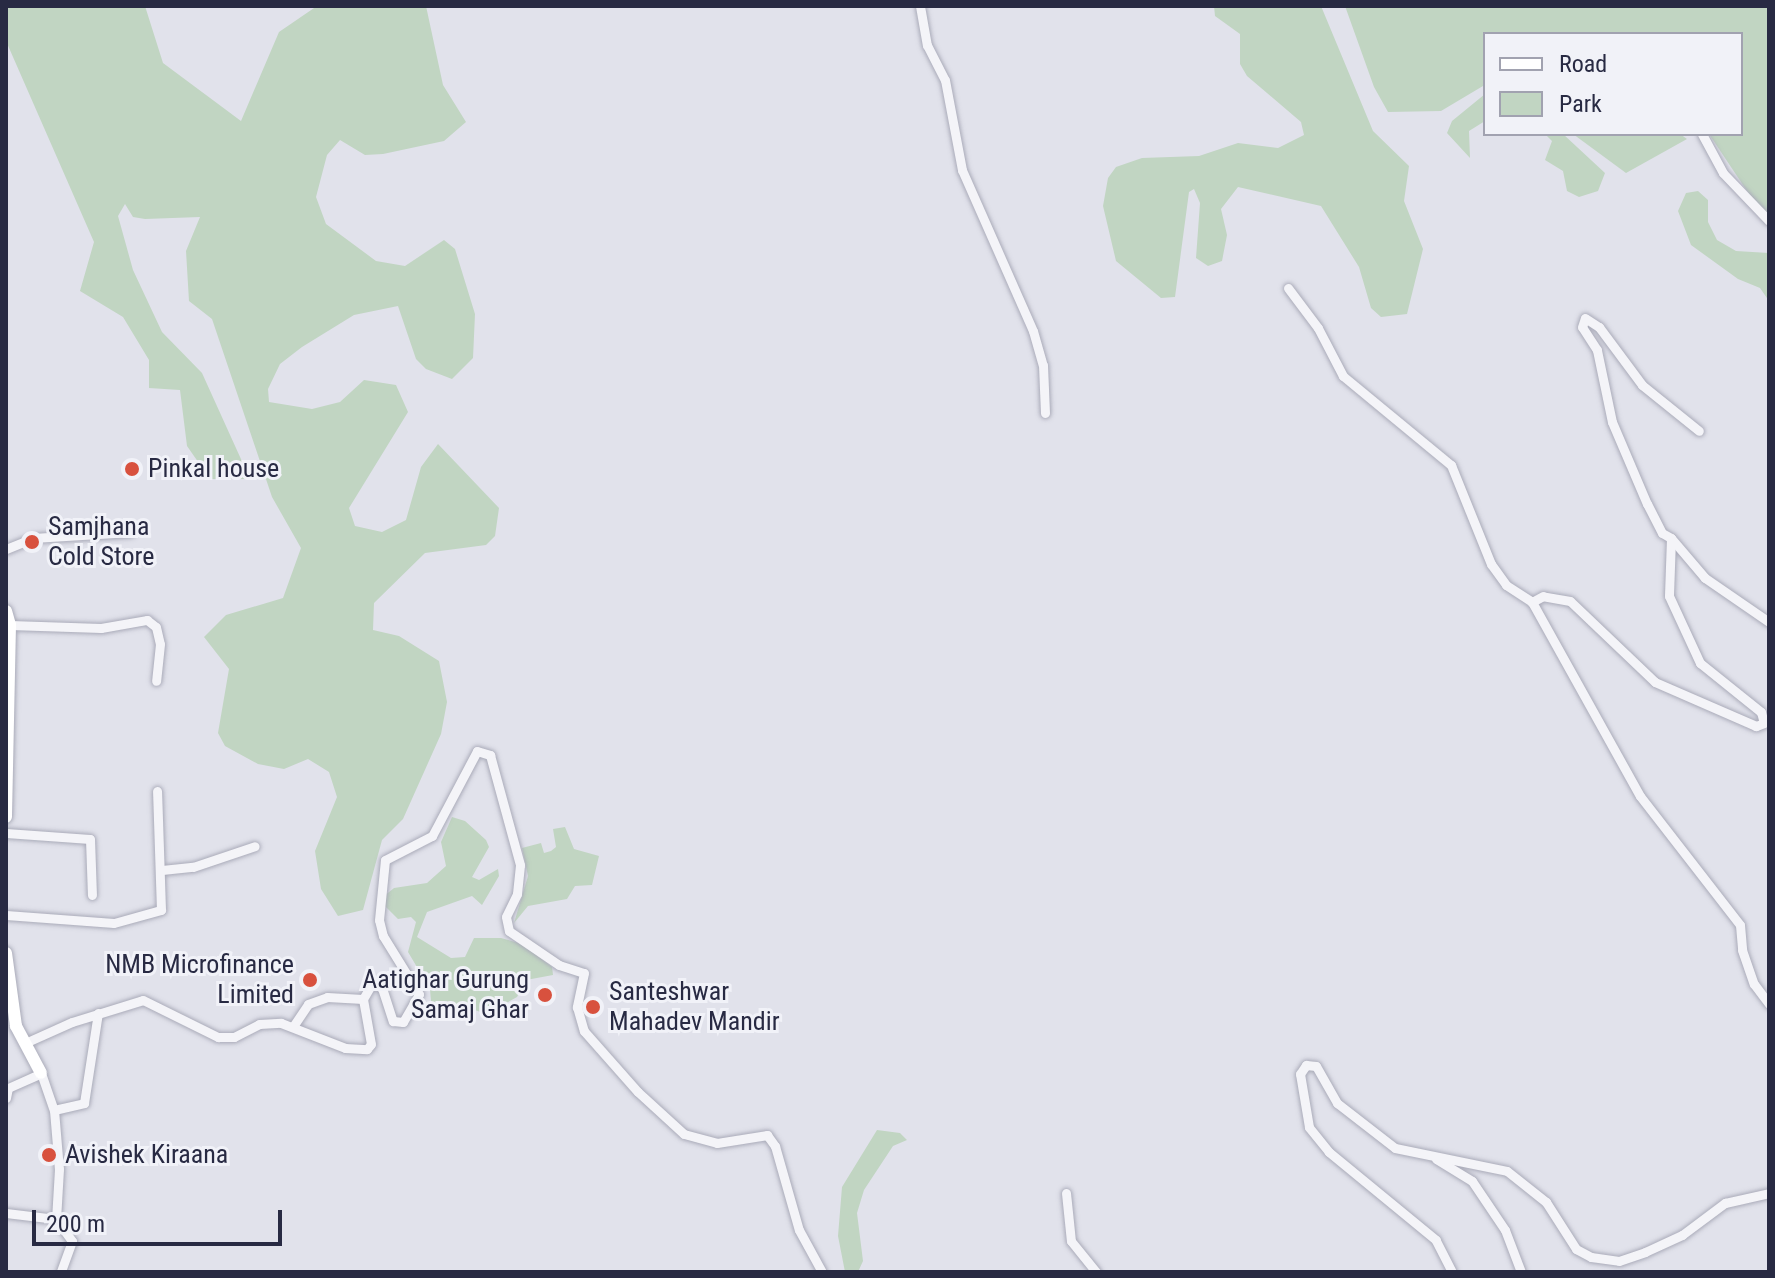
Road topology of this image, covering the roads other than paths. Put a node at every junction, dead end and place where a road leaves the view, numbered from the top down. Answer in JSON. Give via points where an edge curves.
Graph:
{"nodes":[{"id":1,"x":920,"y":6,"type":"edge"},
{"id":2,"x":1703,"y":136,"type":"edge"},
{"id":3,"x":1769,"y":221,"type":"edge"},
{"id":4,"x":1288,"y":288,"type":"dead end"},
{"id":5,"x":1045,"y":413,"type":"dead end"},
{"id":6,"x":1699,"y":431,"type":"dead end"},
{"id":7,"x":131,"y":532,"type":"dead end"},
{"id":8,"x":1671,"y":538,"type":"junction"},
{"id":9,"x":6,"y":549,"type":"edge"},
{"id":10,"x":1532,"y":602,"type":"junction"},
{"id":11,"x":6,"y":611,"type":"edge"},
{"id":12,"x":1769,"y":622,"type":"edge"},
{"id":13,"x":10,"y":625,"type":"junction"},
{"id":14,"x":156,"y":681,"type":"dead end"},
{"id":15,"x":8,"y":714,"type":"edge"},
{"id":16,"x":157,"y":791,"type":"dead end"},
{"id":17,"x":6,"y":817,"type":"edge"},
{"id":18,"x":6,"y":833,"type":"edge"},
{"id":19,"x":255,"y":846,"type":"dead end"},
{"id":20,"x":162,"y":870,"type":"junction"},
{"id":21,"x":92,"y":895,"type":"dead end"},
{"id":22,"x":6,"y":915,"type":"edge"},
{"id":23,"x":6,"y":953,"type":"edge"},
{"id":24,"x":363,"y":999,"type":"junction"},
{"id":25,"x":1769,"y":1004,"type":"edge"},
{"id":26,"x":98,"y":1013,"type":"junction"},
{"id":27,"x":294,"y":1025,"type":"junction"},
{"id":28,"x":25,"y":1043,"type":"junction"},
{"id":29,"x":41,"y":1073,"type":"junction"},
{"id":30,"x":7,"y":1091,"type":"edge"},
{"id":31,"x":54,"y":1110,"type":"junction"},
{"id":32,"x":1433,"y":1157,"type":"junction"},
{"id":33,"x":1066,"y":1193,"type":"dead end"},
{"id":34,"x":1769,"y":1193,"type":"edge"},
{"id":35,"x":6,"y":1213,"type":"edge"},
{"id":36,"x":56,"y":1219,"type":"junction"},
{"id":37,"x":61,"y":1272,"type":"edge"},
{"id":38,"x":822,"y":1272,"type":"edge"},
{"id":39,"x":1096,"y":1272,"type":"edge"},
{"id":40,"x":1452,"y":1272,"type":"edge"},
{"id":41,"x":1521,"y":1272,"type":"edge"}],
"edges":[{"from":1,"to":5,"type":"street","via":[[927,45],[945,80],[962,170],[1033,331],[1043,365]]},
{"from":2,"to":3,"type":"street","via":[[1723,173]]},
{"from":4,"to":10,"type":"street","via":[[1343,376],[1451,465],[1491,564],[1506,585]]},
{"from":6,"to":8,"type":"street","via":[[1642,385],[1599,327],[1585,318],[1582,327],[1597,350],[1609,414],[1662,533]]},
{"from":7,"to":9,"type":"street","via":[[33,538]]},
{"from":8,"to":10,"type":"street","via":[[1669,596],[1700,663],[1761,712],[1764,723],[1756,726],[1655,682],[1570,601],[1543,596]]},
{"from":8,"to":12,"type":"street","via":[[1705,578]]},
{"from":10,"to":25,"type":"street","via":[[1640,796],[1740,925],[1746,961]]},
{"from":11,"to":13,"type":"main road"},
{"from":13,"to":14,"type":"street","via":[[101,628],[147,620],[156,627],[160,644]]},
{"from":13,"to":15,"type":"main road"},
{"from":15,"to":17,"type":"main road"},
{"from":16,"to":20,"type":"street"},
{"from":18,"to":21,"type":"street","via":[[90,839]]},
{"from":19,"to":20,"type":"street","via":[[193,867]]},
{"from":20,"to":22,"type":"street","via":[[161,910],[126,921]]},
{"from":23,"to":28,"type":"main road","via":[[16,1026]]},
{"from":24,"to":27,"type":"street","via":[[327,997],[308,1004]]},
{"from":24,"to":27,"type":"street","via":[[371,1044],[367,1049],[345,1048]]},
{"from":24,"to":38,"type":"street","via":[[373,982],[382,988],[393,1021],[403,1022],[419,994],[383,936],[379,920],[385,860],[399,848],[432,836],[477,751],[490,755],[520,865],[517,894],[506,917],[509,931],[559,965],[584,973],[577,1007],[584,1031],[684,1134],[717,1143],[767,1135],[775,1146],[799,1230]]},
{"from":26,"to":27,"type":"street","via":[[143,1000],[218,1037],[234,1037],[259,1024]]},
{"from":26,"to":28,"type":"street"},
{"from":26,"to":31,"type":"street","via":[[83,1104]]},
{"from":28,"to":29,"type":"main road"},
{"from":29,"to":30,"type":"street"},
{"from":29,"to":31,"type":"street"},
{"from":31,"to":36,"type":"street"},
{"from":32,"to":34,"type":"street","via":[[1507,1171],[1546,1202],[1576,1249],[1619,1261],[1682,1235],[1725,1203]]},
{"from":32,"to":40,"type":"street","via":[[1395,1148],[1368,1129],[1337,1103],[1316,1066],[1306,1065],[1300,1074],[1309,1127],[1329,1152],[1436,1240]]},
{"from":32,"to":41,"type":"street","via":[[1472,1181],[1505,1230]]},
{"from":33,"to":39,"type":"street","via":[[1071,1241]]},
{"from":35,"to":36,"type":"street"},
{"from":36,"to":37,"type":"street","via":[[72,1241]]}]}
